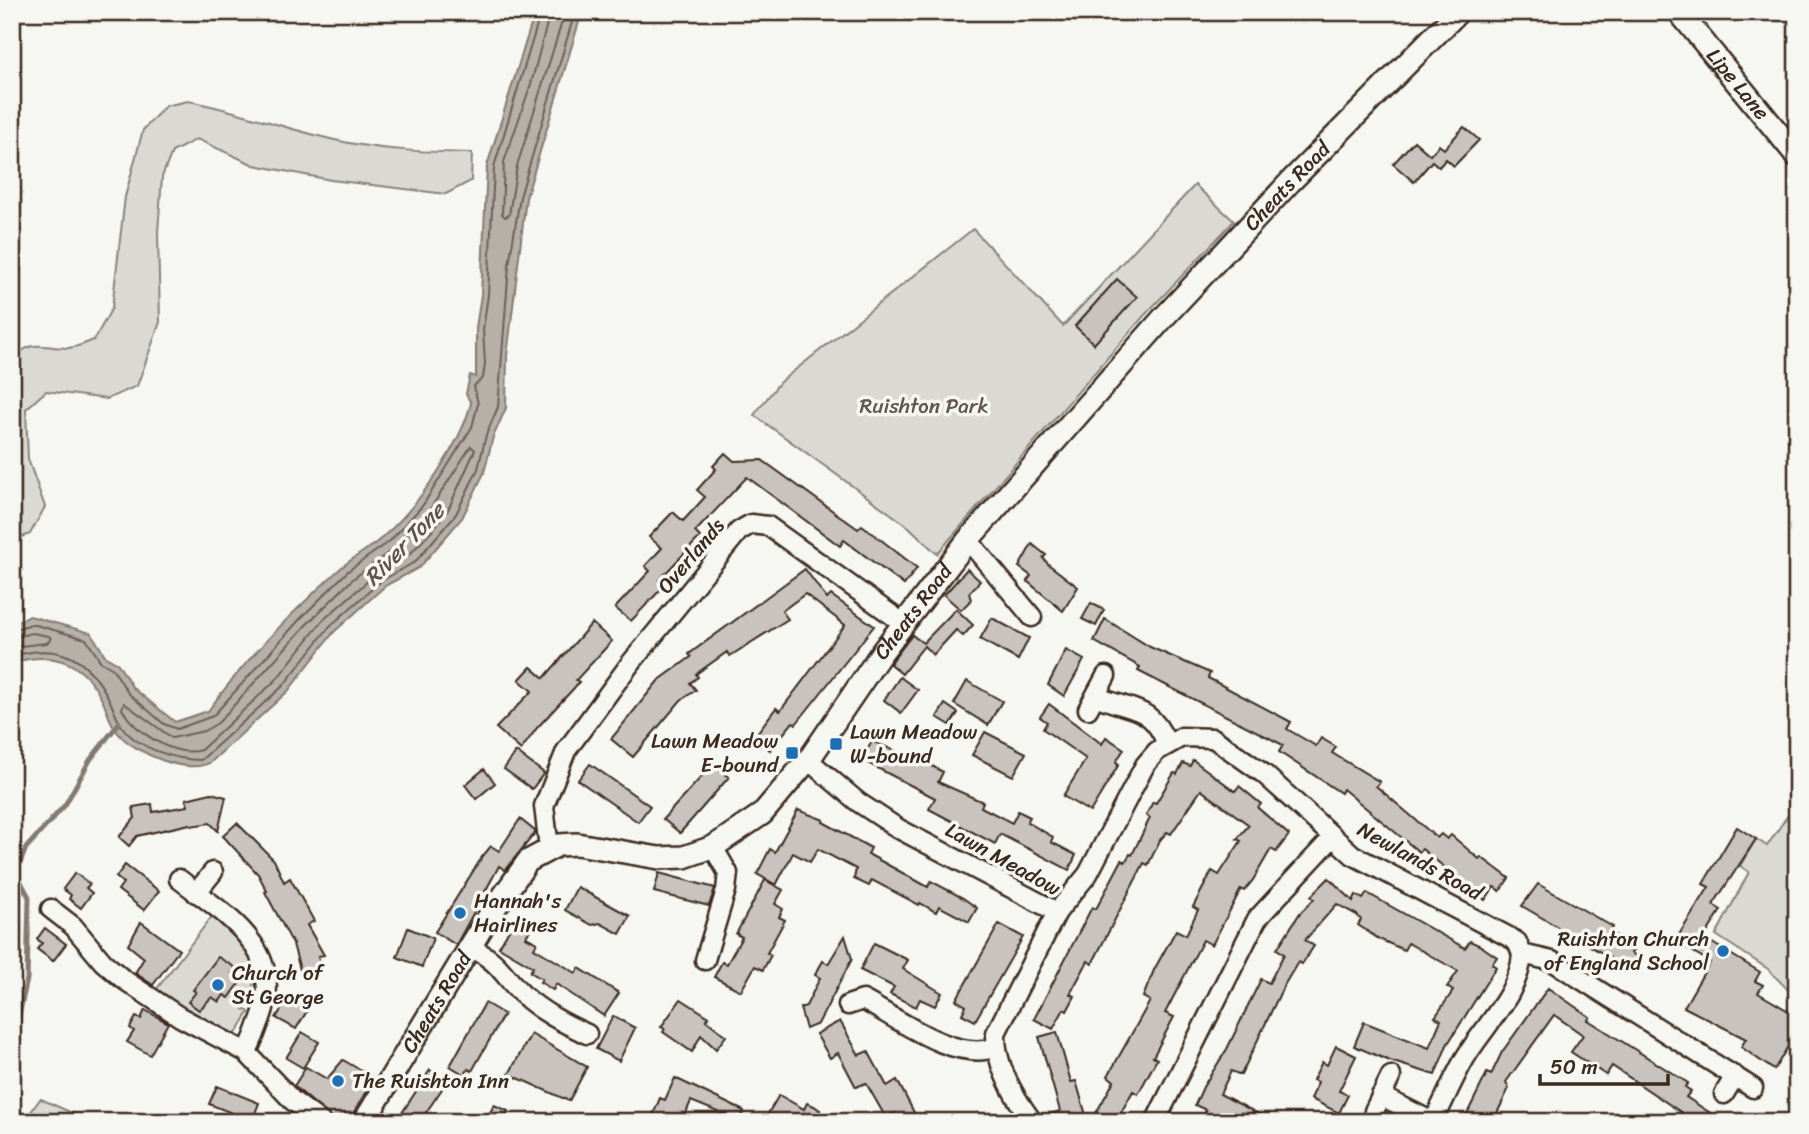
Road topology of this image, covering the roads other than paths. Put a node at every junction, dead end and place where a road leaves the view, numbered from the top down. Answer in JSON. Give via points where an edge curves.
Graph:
{"nodes":[{"id":1,"x":1458,"y":12,"type":"edge"},
{"id":2,"x":1679,"y":12,"type":"edge"},
{"id":3,"x":1797,"y":156,"type":"edge"},
{"id":4,"x":968,"y":540,"type":"junction"},
{"id":5,"x":1032,"y":617,"type":"dead end"},
{"id":6,"x":903,"y":623,"type":"junction"},
{"id":7,"x":1106,"y":676,"type":"dead end"},
{"id":8,"x":1167,"y":744,"type":"junction"},
{"id":9,"x":808,"y":760,"type":"junction"},
{"id":10,"x":1333,"y":837,"type":"junction"},
{"id":11,"x":713,"y":847,"type":"junction"},
{"id":12,"x":549,"y":849,"type":"junction"},
{"id":13,"x":213,"y":872,"type":"dead end"},
{"id":14,"x":179,"y":879,"type":"dead end"},
{"id":15,"x":196,"y":893,"type":"junction"},
{"id":16,"x":51,"y":909,"type":"dead end"},
{"id":17,"x":1057,"y":912,"type":"junction"},
{"id":18,"x":470,"y":947,"type":"junction"},
{"id":19,"x":1522,"y":954,"type":"junction"},
{"id":20,"x":705,"y":960,"type":"dead end"},
{"id":21,"x":857,"y":997,"type":"dead end"},
{"id":22,"x":579,"y":1024,"type":"dead end"},
{"id":23,"x":996,"y":1047,"type":"junction"},
{"id":24,"x":246,"y":1052,"type":"junction"},
{"id":25,"x":1391,"y":1076,"type":"dead end"},
{"id":26,"x":1735,"y":1076,"type":"junction"},
{"id":27,"x":1753,"y":1088,"type":"dead end"},
{"id":28,"x":1724,"y":1094,"type":"dead end"},
{"id":29,"x":321,"y":1122,"type":"edge"},
{"id":30,"x":364,"y":1122,"type":"edge"},
{"id":31,"x":1033,"y":1122,"type":"edge"},
{"id":32,"x":1155,"y":1122,"type":"edge"},
{"id":33,"x":1433,"y":1122,"type":"edge"}],
"edges":[{"from":1,"to":4,"type":"street","name":"Cheats Road","via":[[1164,317]]},
{"from":2,"to":3,"type":"street","name":"Lipe Lane"},
{"from":4,"to":5,"type":"street"},
{"from":4,"to":6,"type":"street","name":"Cheats Road"},
{"from":6,"to":9,"type":"street","name":"Cheats Road"},
{"from":6,"to":12,"type":"street","name":"Overlands","via":[[781,534],[751,524],[724,547],[566,751],[544,806]]},
{"from":7,"to":8,"type":"street","via":[[1092,703],[1140,711],[1155,720]]},
{"from":8,"to":10,"type":"street","via":[[1195,735],[1227,745]]},
{"from":8,"to":17,"type":"street","via":[[1145,765],[1088,874]]},
{"from":9,"to":11,"type":"street","name":"Cheats Road","via":[[762,814]]},
{"from":9,"to":17,"type":"street","name":"Lawn Meadow","via":[[858,802],[899,828]]},
{"from":10,"to":19,"type":"street","name":"Newlands Road","via":[[1353,855],[1509,937]]},
{"from":10,"to":32,"type":"street","name":"Newlands Road","via":[[1258,919]]},
{"from":11,"to":12,"type":"street","name":"Cheats Road","via":[[684,857],[659,858],[577,844]]},
{"from":11,"to":20,"type":"street","via":[[728,873]]},
{"from":12,"to":18,"type":"street","name":"Cheats Road","via":[[528,861],[513,878]]},
{"from":13,"to":15,"type":"street"},
{"from":14,"to":15,"type":"street"},
{"from":15,"to":24,"type":"street","via":[[240,928],[263,958],[269,979],[265,1007]]},
{"from":16,"to":24,"type":"street","via":[[78,920],[103,962],[145,995]]},
{"from":17,"to":23,"type":"street","name":"Lawn Meadow","via":[[1003,1016]]},
{"from":18,"to":22,"type":"street","via":[[503,969],[533,1003]]},
{"from":18,"to":30,"type":"street","name":"Cheats Road"},
{"from":19,"to":26,"type":"street","name":"Newlands Road","via":[[1552,961]]},
{"from":19,"to":33,"type":"street","via":[[1511,989],[1465,1059]]},
{"from":21,"to":23,"type":"street","via":[[956,1049]]},
{"from":23,"to":31,"type":"street","via":[[1005,1074]]},
{"from":24,"to":29,"type":"street","via":[[293,1101]]},
{"from":25,"to":33,"type":"street","via":[[1378,1104]]},
{"from":26,"to":27,"type":"street","name":"Newlands Road"},
{"from":26,"to":28,"type":"street"}]}
